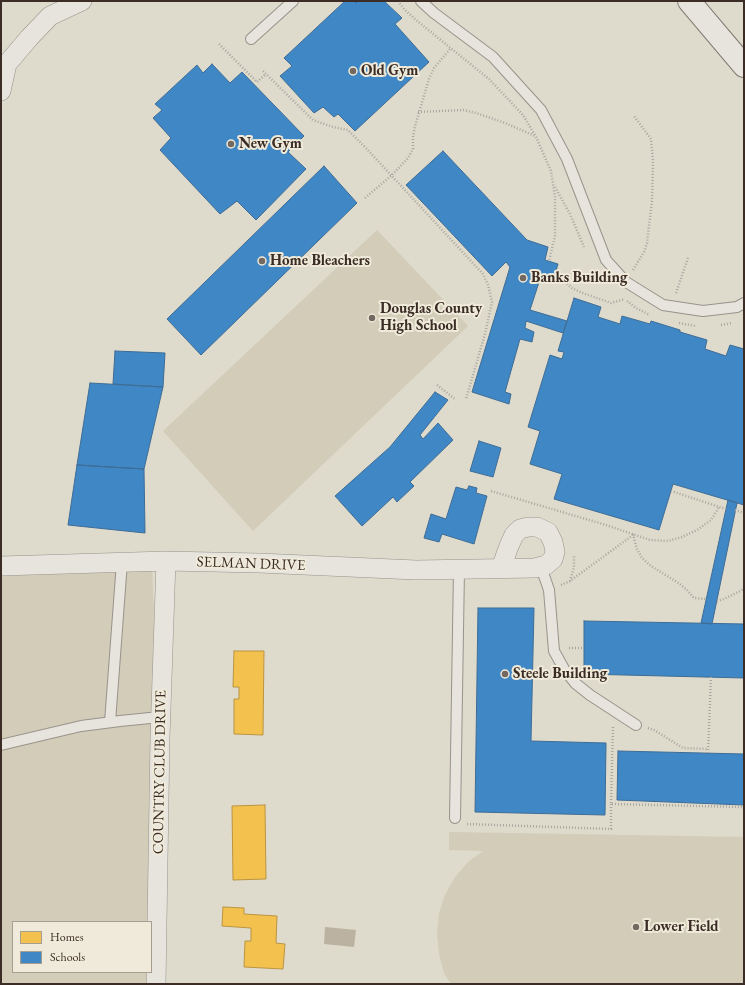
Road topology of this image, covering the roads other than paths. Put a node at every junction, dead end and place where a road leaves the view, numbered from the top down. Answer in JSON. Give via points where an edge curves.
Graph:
{"nodes":[{"id":1,"x":82,"y":1,"type":"edge"},
{"id":2,"x":293,"y":1,"type":"edge"},
{"id":3,"x":421,"y":1,"type":"edge"},
{"id":4,"x":689,"y":1,"type":"edge"},
{"id":5,"x":48,"y":8,"type":"edge"},
{"id":6,"x":251,"y":39,"type":"dead end"},
{"id":7,"x":744,"y":66,"type":"edge"},
{"id":8,"x":1,"y":90,"type":"edge"},
{"id":9,"x":744,"y":303,"type":"edge"},
{"id":10,"x":166,"y":561,"type":"junction"},
{"id":11,"x":122,"y":562,"type":"junction"},
{"id":12,"x":1,"y":566,"type":"edge"},
{"id":13,"x":540,"y":567,"type":"junction"},
{"id":14,"x":501,"y":568,"type":"junction"},
{"id":15,"x":459,"y":569,"type":"junction"},
{"id":16,"x":160,"y":717,"type":"junction"},
{"id":17,"x":110,"y":722,"type":"junction"},
{"id":18,"x":636,"y":725,"type":"road end"},
{"id":19,"x":1,"y":745,"type":"edge"},
{"id":20,"x":455,"y":818,"type":"road end"},
{"id":21,"x":156,"y":984,"type":"edge"}],
"edges":[{"from":1,"to":5,"type":"street"},
{"from":2,"to":6,"type":"lane"},
{"from":3,"to":9,"type":"lane","via":[[494,57],[540,110],[567,159],[606,260],[626,282],[663,305],[703,310],[736,307]]},
{"from":4,"to":7,"type":"main road"},
{"from":5,"to":8,"type":"street","via":[[29,38],[7,64]]},
{"from":10,"to":11,"type":"street","name":"SELMAN DRIVE"},
{"from":10,"to":15,"type":"street","name":"SELMAN DRIVE","via":[[259,562],[405,570]]},
{"from":10,"to":16,"type":"street","name":"COUNTRY CLUB DRIVE"},
{"from":11,"to":12,"type":"street","name":"SELMAN DRIVE"},
{"from":11,"to":17,"type":"lane"},
{"from":13,"to":14,"type":"street","name":"SELMAN DRIVE"},
{"from":13,"to":14,"type":"street","via":[[546,566],[553,559],[553,542],[548,532],[537,527],[528,527],[520,529],[514,535]]},
{"from":13,"to":18,"type":"lane","via":[[549,590],[554,651],[564,669],[590,695]]},
{"from":14,"to":15,"type":"street","name":"SELMAN DRIVE"},
{"from":15,"to":20,"type":"lane"},
{"from":16,"to":17,"type":"lane"},
{"from":16,"to":21,"type":"street","name":"COUNTRY CLUB DRIVE"},
{"from":17,"to":19,"type":"lane","via":[[81,726]]}]}
